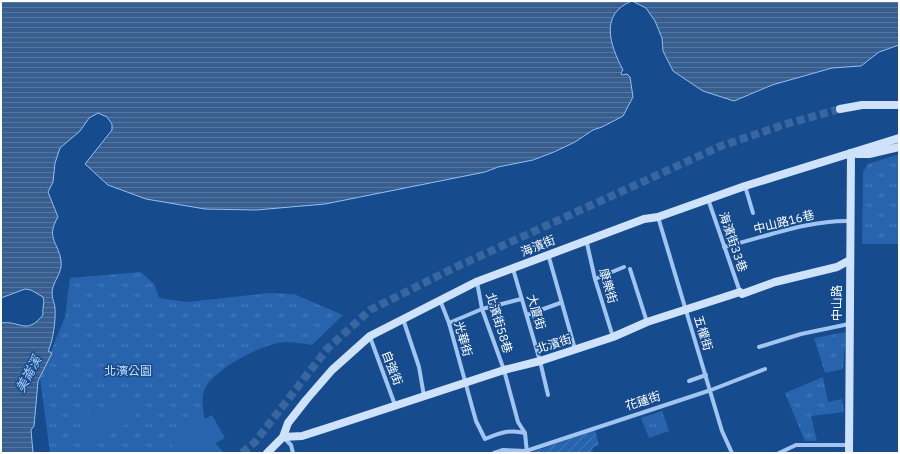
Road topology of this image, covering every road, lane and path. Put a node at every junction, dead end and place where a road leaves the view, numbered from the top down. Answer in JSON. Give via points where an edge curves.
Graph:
{"nodes":[{"id":1,"x":897,"y":105,"type":"edge"},
{"id":2,"x":840,"y":109,"type":"tunnel mouth"},
{"id":3,"x":899,"y":138,"type":"edge"},
{"id":4,"x":899,"y":148,"type":"edge"},
{"id":5,"x":851,"y":153,"type":"junction"},
{"id":6,"x":745,"y":186,"type":"junction"},
{"id":7,"x":708,"y":198,"type":"junction"},
{"id":8,"x":753,"y":214,"type":"dead end"},
{"id":9,"x":658,"y":217,"type":"junction"},
{"id":10,"x":851,"y":221,"type":"junction"},
{"id":11,"x":586,"y":240,"type":"junction"},
{"id":12,"x":724,"y":248,"type":"junction"},
{"id":13,"x":548,"y":254,"type":"junction"},
{"id":14,"x":850,"y":260,"type":"junction"},
{"id":15,"x":624,"y":267,"type":"dead end"},
{"id":16,"x":513,"y":269,"type":"junction"},
{"id":17,"x":630,"y":269,"type":"dead end"},
{"id":18,"x":595,"y":279,"type":"junction"},
{"id":19,"x":476,"y":282,"type":"junction"},
{"id":20,"x":740,"y":292,"type":"junction"},
{"id":21,"x":521,"y":299,"type":"junction"},
{"id":22,"x":440,"y":300,"type":"junction"},
{"id":23,"x":560,"y":303,"type":"junction"},
{"id":24,"x":482,"y":309,"type":"junction"},
{"id":25,"x":685,"y":309,"type":"junction"},
{"id":26,"x":527,"y":315,"type":"junction"},
{"id":27,"x":403,"y":319,"type":"junction"},
{"id":28,"x":647,"y":322,"type":"junction"},
{"id":29,"x":449,"y":323,"type":"junction"},
{"id":30,"x":849,"y":324,"type":"junction"},
{"id":31,"x":370,"y":336,"type":"junction"},
{"id":32,"x":613,"y":337,"type":"junction"},
{"id":33,"x":759,"y":347,"type":"dead end"},
{"id":34,"x":575,"y":349,"type":"junction"},
{"id":35,"x":540,"y":361,"type":"junction"},
{"id":36,"x":765,"y":369,"type":"dead end"},
{"id":37,"x":504,"y":370,"type":"junction"},
{"id":38,"x":706,"y":375,"type":"junction"},
{"id":39,"x":688,"y":381,"type":"dead end"},
{"id":40,"x":466,"y":383,"type":"junction"},
{"id":41,"x":711,"y":390,"type":"junction"},
{"id":42,"x":548,"y":395,"type":"dead end"},
{"id":43,"x":424,"y":397,"type":"junction"},
{"id":44,"x":396,"y":406,"type":"junction"},
{"id":45,"x":525,"y":433,"type":"junction"},
{"id":46,"x":283,"y":437,"type":"junction"},
{"id":47,"x":849,"y":449,"type":"edge"},
{"id":48,"x":527,"y":452,"type":"edge"},
{"id":49,"x":267,"y":453,"type":"edge"},
{"id":50,"x":293,"y":453,"type":"edge"},
{"id":51,"x":494,"y":453,"type":"edge"},
{"id":52,"x":732,"y":453,"type":"edge"},
{"id":53,"x":779,"y":453,"type":"edge"}],
"edges":[{"from":1,"to":2,"type":"main road","via":[[862,105]]},
{"from":3,"to":5,"type":"main road","name":"海濱街"},
{"from":4,"to":5,"type":"main road","name":"海濱街","via":[[869,154]]},
{"from":5,"to":6,"type":"main road","name":"海濱街"},
{"from":5,"to":10,"type":"main road","name":"中山路"},
{"from":6,"to":7,"type":"main road","name":"海濱街"},
{"from":6,"to":8,"type":"street"},
{"from":7,"to":9,"type":"main road","name":"海濱街"},
{"from":7,"to":12,"type":"street","name":"海濱街33巷"},
{"from":9,"to":11,"type":"main road","name":"海濱街","via":[[644,219]]},
{"from":9,"to":25,"type":"street","name":"五權街"},
{"from":10,"to":12,"type":"street","name":"中山路16巷","via":[[833,221],[790,228]]},
{"from":10,"to":14,"type":"main road","name":"中山路"},
{"from":11,"to":13,"type":"main road","name":"海濱街"},
{"from":11,"to":18,"type":"street","name":"康樂街"},
{"from":12,"to":20,"type":"street","name":"海濱街33巷"},
{"from":13,"to":16,"type":"main road","name":"海濱街"},
{"from":13,"to":23,"type":"street"},
{"from":14,"to":20,"type":"main road","name":"北濱街","via":[[837,267],[775,282],[742,294]]},
{"from":14,"to":30,"type":"main road","name":"中山路"},
{"from":15,"to":18,"type":"street"},
{"from":16,"to":19,"type":"main road","name":"海濱街"},
{"from":16,"to":21,"type":"street","name":"大廈街"},
{"from":17,"to":28,"type":"street"},
{"from":18,"to":32,"type":"street","name":"康樂街"},
{"from":19,"to":22,"type":"main road","name":"海濱街"},
{"from":19,"to":24,"type":"street","name":"北濱街58巷"},
{"from":20,"to":25,"type":"main road","name":"北濱街"},
{"from":21,"to":24,"type":"street"},
{"from":21,"to":26,"type":"street","name":"大廈街"},
{"from":22,"to":27,"type":"main road","name":"海濱街"},
{"from":22,"to":29,"type":"street","name":"光華街"},
{"from":23,"to":26,"type":"street"},
{"from":23,"to":34,"type":"street"},
{"from":24,"to":29,"type":"street"},
{"from":24,"to":37,"type":"street","name":"北濱街58巷"},
{"from":25,"to":28,"type":"main road","name":"北濱街"},
{"from":25,"to":38,"type":"street","name":"五權街"},
{"from":26,"to":35,"type":"street","name":"大廈街"},
{"from":27,"to":31,"type":"main road","name":"海濱街"},
{"from":27,"to":43,"type":"street","via":[[419,367]]},
{"from":28,"to":32,"type":"main road","name":"北濱街"},
{"from":29,"to":40,"type":"street","name":"光華街"},
{"from":30,"to":33,"type":"street"},
{"from":30,"to":47,"type":"main road","name":"中山路"},
{"from":31,"to":44,"type":"street","name":"自強街"},
{"from":31,"to":46,"type":"main road","name":"海濱街","via":[[332,370],[306,400],[288,423]]},
{"from":32,"to":34,"type":"main road","name":"北濱街"},
{"from":34,"to":35,"type":"main road","name":"北濱街"},
{"from":35,"to":37,"type":"main road","name":"北濱街"},
{"from":35,"to":42,"type":"street","name":"大廈街"},
{"from":36,"to":41,"type":"street","name":"花蓮街"},
{"from":37,"to":40,"type":"main road","name":"北濱街"},
{"from":37,"to":45,"type":"street","name":"北濱街58巷","via":[[518,422]]},
{"from":38,"to":39,"type":"street"},
{"from":38,"to":41,"type":"street","name":"五權街"},
{"from":40,"to":43,"type":"main road","name":"北濱街"},
{"from":40,"to":45,"type":"street","name":"光華街","via":[[478,427],[485,440],[514,430]]},
{"from":41,"to":48,"type":"street","name":"花蓮街"},
{"from":41,"to":52,"type":"street","name":"五權街","via":[[722,431]]},
{"from":43,"to":44,"type":"main road","name":"北濱街"},
{"from":44,"to":46,"type":"main road","name":"北濱街","via":[[302,436]]},
{"from":45,"to":48,"type":"street"},
{"from":46,"to":49,"type":"main road"},
{"from":46,"to":50,"type":"street","via":[[291,445]]},
{"from":47,"to":53,"type":"street","via":[[796,445]]},
{"from":48,"to":51,"type":"street","via":[[503,450]]}]}
